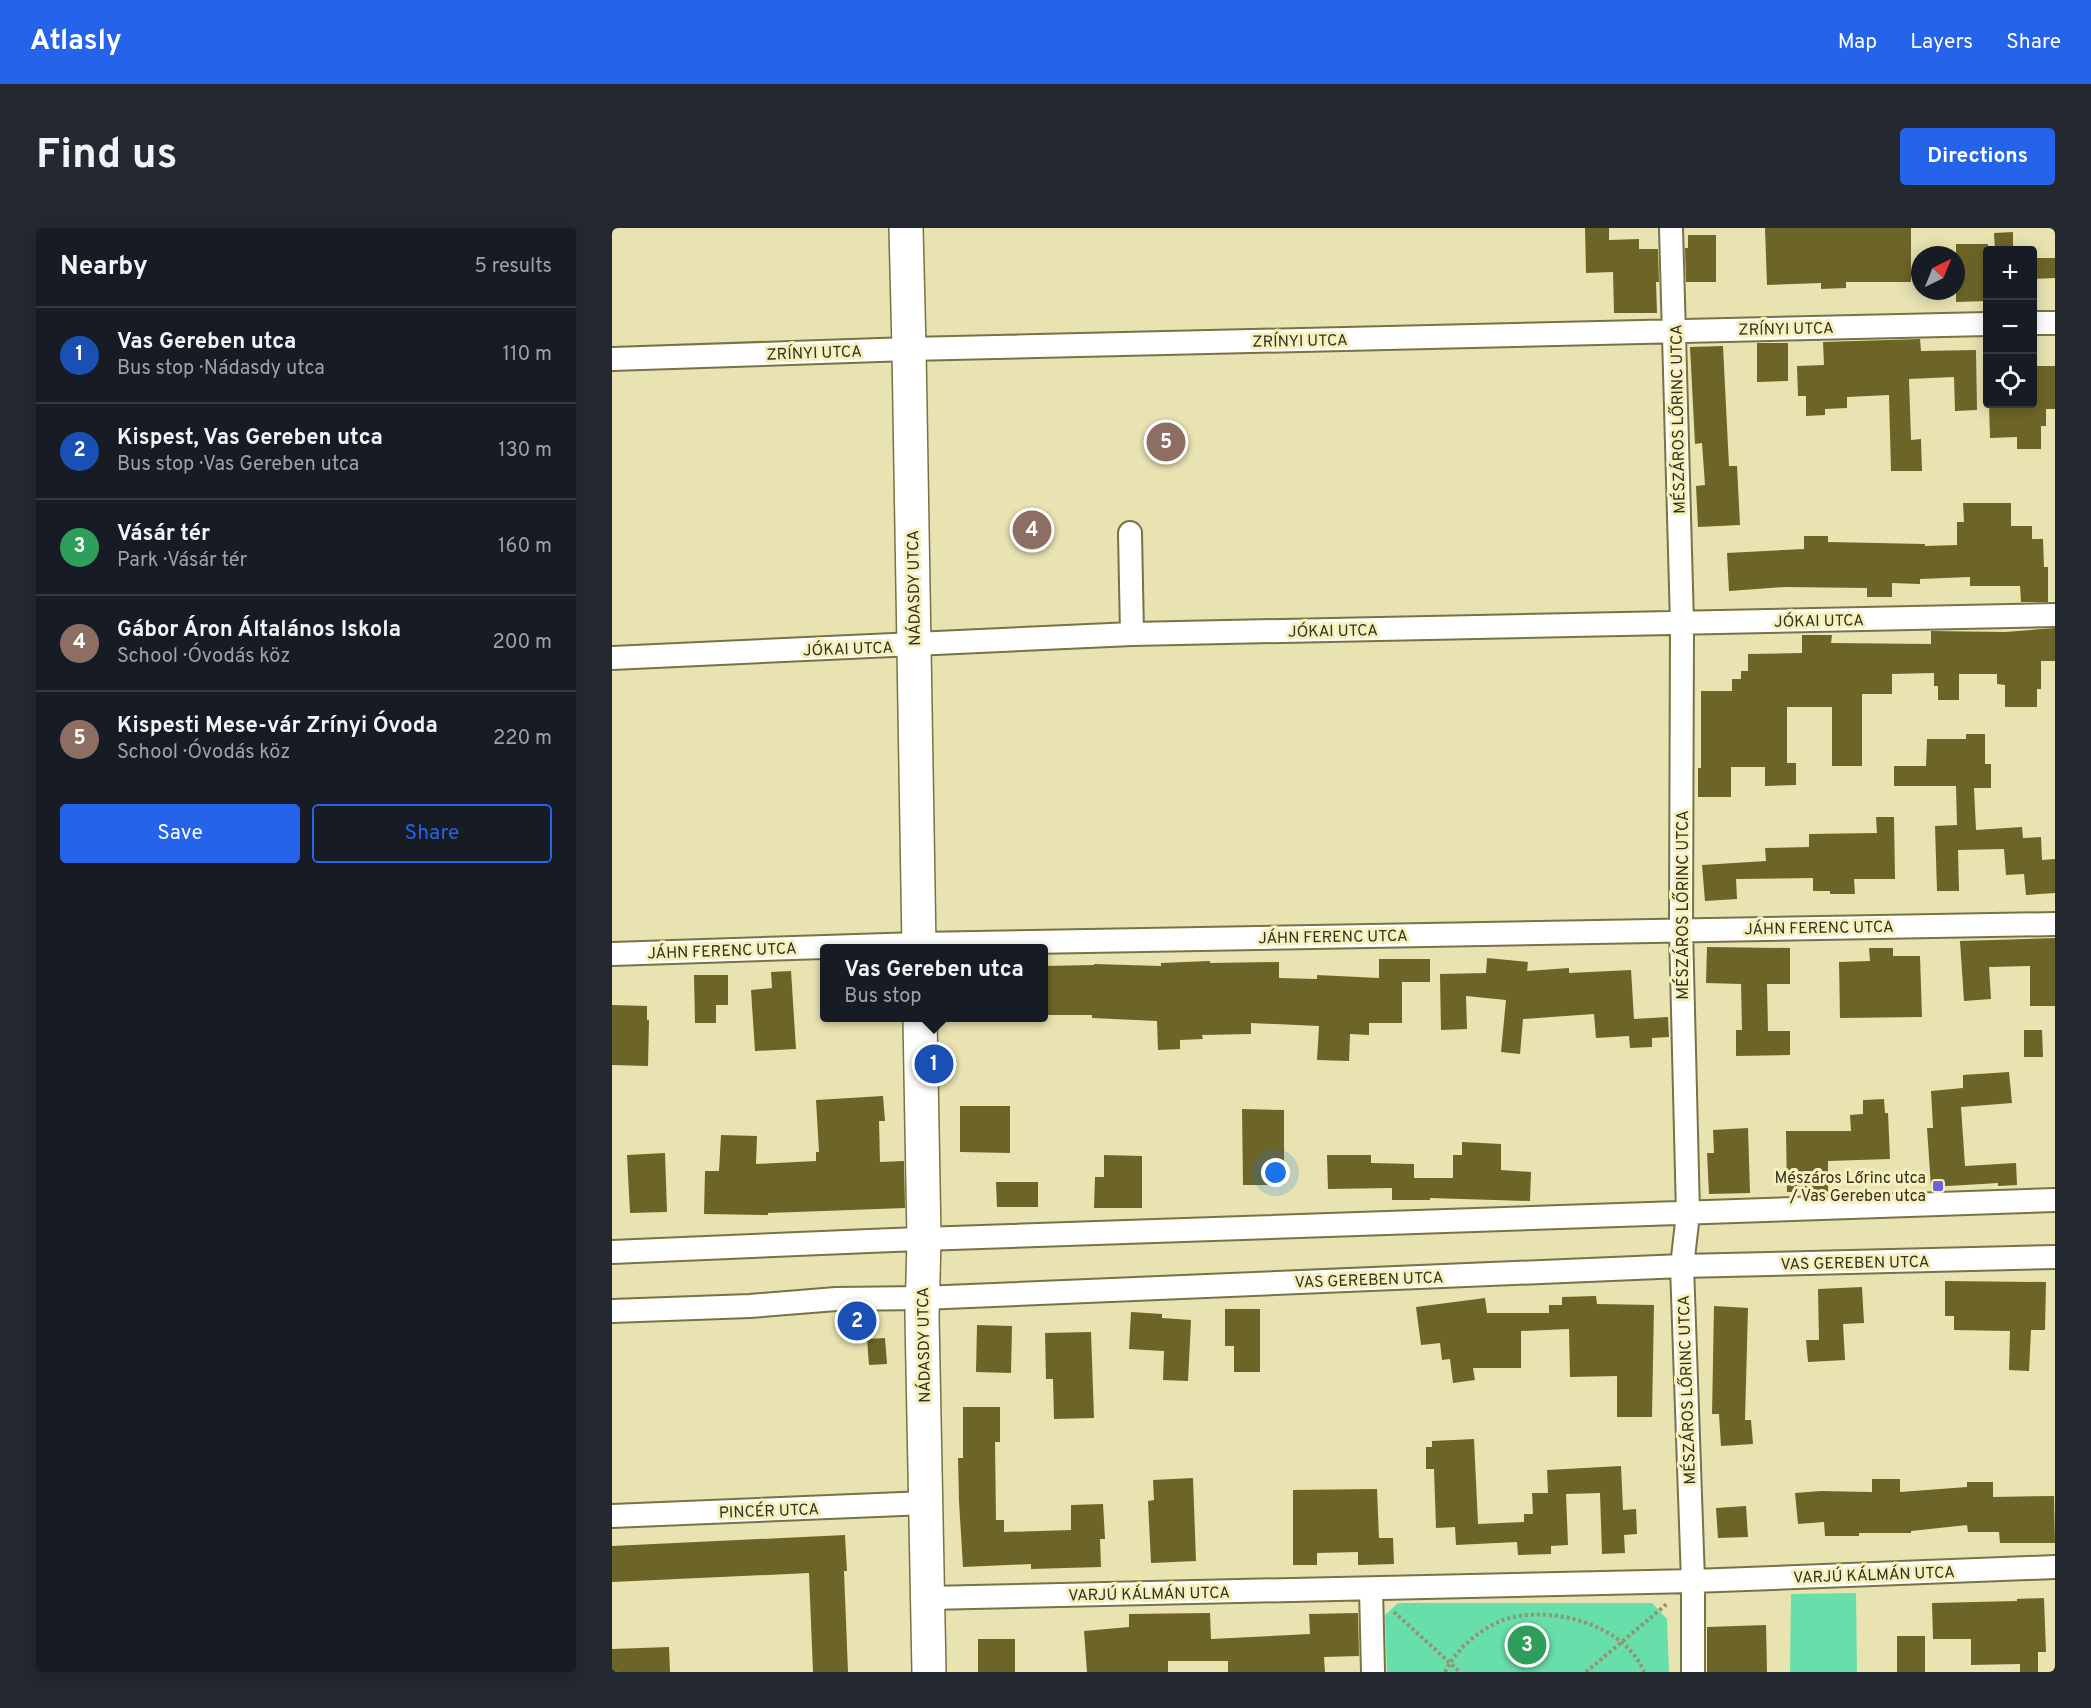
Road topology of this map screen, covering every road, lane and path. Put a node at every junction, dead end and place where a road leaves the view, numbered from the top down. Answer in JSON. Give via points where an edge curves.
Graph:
{"nodes":[{"id":1,"x":906,"y":228,"type":"edge"},
{"id":2,"x":1671,"y":228,"type":"edge"},
{"id":3,"x":2037,"y":323,"type":"edge"},
{"id":4,"x":2055,"y":323,"type":"edge"},
{"id":5,"x":1983,"y":324,"type":"edge"},
{"id":6,"x":1674,"y":331,"type":"junction"},
{"id":7,"x":909,"y":349,"type":"junction"},
{"id":8,"x":612,"y":359,"type":"edge"},
{"id":9,"x":1130,"y":533,"type":"dead end"},
{"id":10,"x":2055,"y":615,"type":"edge"},
{"id":11,"x":1682,"y":622,"type":"junction"},
{"id":12,"x":1132,"y":634,"type":"junction"},
{"id":13,"x":913,"y":646,"type":"junction"},
{"id":14,"x":612,"y":658,"type":"edge"},
{"id":15,"x":2055,"y":924,"type":"edge"},
{"id":16,"x":1681,"y":929,"type":"junction"},
{"id":17,"x":919,"y":944,"type":"edge"},
{"id":18,"x":1009,"y":944,"type":"edge"},
{"id":19,"x":820,"y":949,"type":"edge"},
{"id":20,"x":612,"y":954,"type":"edge"},
{"id":21,"x":920,"y":1022,"type":"edge"},
{"id":22,"x":2055,"y":1200,"type":"edge"},
{"id":23,"x":1688,"y":1214,"type":"junction"},
{"id":24,"x":924,"y":1239,"type":"junction"},
{"id":25,"x":612,"y":1252,"type":"edge"},
{"id":26,"x":2055,"y":1257,"type":"edge"},
{"id":27,"x":1682,"y":1266,"type":"junction"},
{"id":28,"x":922,"y":1298,"type":"junction"},
{"id":29,"x":612,"y":1311,"type":"edge"},
{"id":30,"x":926,"y":1503,"type":"junction"},
{"id":31,"x":612,"y":1516,"type":"edge"},
{"id":32,"x":2055,"y":1567,"type":"edge"},
{"id":33,"x":1693,"y":1581,"type":"junction"},
{"id":34,"x":1371,"y":1589,"type":"junction"},
{"id":35,"x":928,"y":1598,"type":"junction"},
{"id":36,"x":1621,"y":1642,"type":"junction"},
{"id":37,"x":1449,"y":1662,"type":"junction"},
{"id":38,"x":929,"y":1672,"type":"edge"},
{"id":39,"x":1373,"y":1672,"type":"edge"},
{"id":40,"x":1445,"y":1672,"type":"edge"},
{"id":41,"x":1460,"y":1672,"type":"edge"},
{"id":42,"x":1586,"y":1672,"type":"edge"},
{"id":43,"x":1644,"y":1672,"type":"edge"},
{"id":44,"x":1694,"y":1672,"type":"edge"}],
"edges":[{"from":1,"to":7,"type":"street","name":"NÁDASDY UTCA"},
{"from":2,"to":6,"type":"street","name":"MÉSZÁROS LŐRINC UTCA"},
{"from":3,"to":4,"type":"street"},
{"from":5,"to":6,"type":"street","name":"ZRÍNYI UTCA"},
{"from":6,"to":7,"type":"street","name":"ZRÍNYI UTCA"},
{"from":6,"to":11,"type":"street","name":"MÉSZÁROS LŐRINC UTCA"},
{"from":7,"to":8,"type":"street","name":"ZRÍNYI UTCA"},
{"from":7,"to":13,"type":"street","name":"NÁDASDY UTCA"},
{"from":9,"to":12,"type":"street"},
{"from":10,"to":11,"type":"street","name":"JÓKAI UTCA"},
{"from":11,"to":12,"type":"street","name":"JÓKAI UTCA"},
{"from":11,"to":16,"type":"street","name":"MÉSZÁROS LŐRINC UTCA"},
{"from":12,"to":13,"type":"street","name":"JÓKAI UTCA"},
{"from":13,"to":14,"type":"street","name":"JÓKAI UTCA"},
{"from":13,"to":17,"type":"street","name":"NÁDASDY UTCA"},
{"from":15,"to":16,"type":"street","name":"JÁHN FERENC UTCA"},
{"from":16,"to":18,"type":"street","name":"JÁHN FERENC UTCA"},
{"from":16,"to":23,"type":"street","name":"MÉSZÁROS LŐRINC UTCA"},
{"from":19,"to":20,"type":"street","name":"JÁHN FERENC UTCA"},
{"from":21,"to":24,"type":"street","name":"NÁDASDY UTCA"},
{"from":22,"to":23,"type":"street"},
{"from":23,"to":24,"type":"street"},
{"from":23,"to":27,"type":"street","name":"MÉSZÁROS LŐRINC UTCA"},
{"from":24,"to":25,"type":"street"},
{"from":24,"to":28,"type":"street","name":"NÁDASDY UTCA"},
{"from":26,"to":27,"type":"street","name":"VAS GEREBEN UTCA"},
{"from":27,"to":28,"type":"street","name":"VAS GEREBEN UTCA"},
{"from":27,"to":33,"type":"street","name":"MÉSZÁROS LŐRINC UTCA"},
{"from":28,"to":29,"type":"street","name":"VAS GEREBEN UTCA"},
{"from":28,"to":30,"type":"street","name":"NÁDASDY UTCA"},
{"from":30,"to":31,"type":"street","name":"PINCÉR UTCA"},
{"from":30,"to":35,"type":"street","name":"NÁDASDY UTCA"},
{"from":32,"to":33,"type":"street","name":"VARJÚ KÁLMÁN UTCA"},
{"from":33,"to":34,"type":"street","name":"VARJÚ KÁLMÁN UTCA"},
{"from":33,"to":36,"type":"path"},
{"from":33,"to":44,"type":"street","name":"MÉSZÁROS LŐRINC UTCA"},
{"from":34,"to":35,"type":"street","name":"VARJÚ KÁLMÁN UTCA"},
{"from":34,"to":37,"type":"path"},
{"from":34,"to":39,"type":"street"},
{"from":35,"to":38,"type":"street","name":"NÁDASDY UTCA"},
{"from":36,"to":37,"type":"path","via":[[1579,1620],[1550,1614],[1528,1615],[1503,1620],[1485,1630]]},
{"from":36,"to":42,"type":"path"},
{"from":36,"to":43,"type":"path"},
{"from":37,"to":40,"type":"path"},
{"from":37,"to":41,"type":"path"}]}
